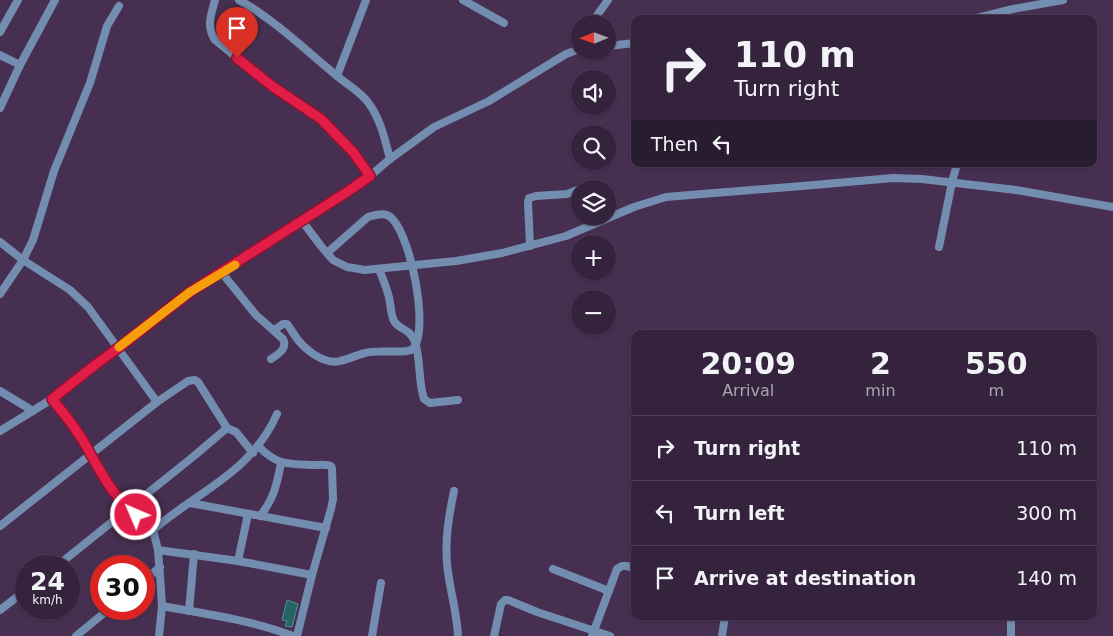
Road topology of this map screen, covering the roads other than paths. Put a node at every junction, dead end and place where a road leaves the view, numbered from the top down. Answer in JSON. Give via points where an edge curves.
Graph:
{"nodes":[{"id":1,"x":54,"y":0,"type":"edge"},
{"id":2,"x":215,"y":0,"type":"edge"},
{"id":3,"x":239,"y":0,"type":"edge"},
{"id":4,"x":366,"y":0,"type":"edge"},
{"id":5,"x":462,"y":0,"type":"edge"},
{"id":6,"x":608,"y":0,"type":"edge"},
{"id":7,"x":1063,"y":0,"type":"edge"},
{"id":8,"x":15,"y":1,"type":"edge"},
{"id":9,"x":119,"y":6,"type":"dead end"},
{"id":10,"x":597,"y":15,"type":"edge"},
{"id":11,"x":990,"y":15,"type":"edge"},
{"id":12,"x":504,"y":23,"type":"dead end"},
{"id":13,"x":0,"y":32,"type":"edge"},
{"id":14,"x":631,"y":43,"type":"edge"},
{"id":15,"x":616,"y":45,"type":"edge"},
{"id":16,"x":571,"y":52,"type":"edge"},
{"id":17,"x":0,"y":55,"type":"edge"},
{"id":18,"x":20,"y":66,"type":"junction"},
{"id":19,"x":337,"y":76,"type":"junction"},
{"id":20,"x":0,"y":108,"type":"edge"},
{"id":21,"x":390,"y":159,"type":"junction"},
{"id":22,"x":956,"y":167,"type":"edge"},
{"id":23,"x":370,"y":176,"type":"junction"},
{"id":24,"x":952,"y":182,"type":"junction"},
{"id":25,"x":571,"y":193,"type":"edge"},
{"id":26,"x":1113,"y":207,"type":"edge"},
{"id":27,"x":302,"y":221,"type":"junction"},
{"id":28,"x":0,"y":242,"type":"edge"},
{"id":29,"x":530,"y":246,"type":"junction"},
{"id":30,"x":939,"y":247,"type":"dead end"},
{"id":31,"x":328,"y":253,"type":"junction"},
{"id":32,"x":23,"y":260,"type":"junction"},
{"id":33,"x":412,"y":266,"type":"junction"},
{"id":34,"x":379,"y":269,"type":"junction"},
{"id":35,"x":222,"y":273,"type":"junction"},
{"id":36,"x":0,"y":294,"type":"edge"},
{"id":37,"x":274,"y":330,"type":"junction"},
{"id":38,"x":416,"y":345,"type":"junction"},
{"id":39,"x":118,"y":348,"type":"junction"},
{"id":40,"x":271,"y":359,"type":"dead end"},
{"id":41,"x":0,"y":392,"type":"edge"},
{"id":42,"x":52,"y":399,"type":"junction"},
{"id":43,"x":458,"y":400,"type":"dead end"},
{"id":44,"x":157,"y":402,"type":"junction"},
{"id":45,"x":33,"y":411,"type":"junction"},
{"id":46,"x":277,"y":414,"type":"dead end"},
{"id":47,"x":227,"y":428,"type":"junction"},
{"id":48,"x":0,"y":431,"type":"edge"},
{"id":49,"x":256,"y":449,"type":"junction"},
{"id":50,"x":90,"y":454,"type":"junction"},
{"id":51,"x":281,"y":463,"type":"junction"},
{"id":52,"x":454,"y":490,"type":"dead end"},
{"id":53,"x":190,"y":503,"type":"junction"},
{"id":54,"x":127,"y":509,"type":"junction"},
{"id":55,"x":248,"y":514,"type":"junction"},
{"id":56,"x":260,"y":516,"type":"junction"},
{"id":57,"x":0,"y":526,"type":"edge"},
{"id":58,"x":326,"y":528,"type":"junction"},
{"id":59,"x":152,"y":530,"type":"junction"},
{"id":60,"x":158,"y":550,"type":"junction"},
{"id":61,"x":194,"y":554,"type":"junction"},
{"id":62,"x":70,"y":555,"type":"edge"},
{"id":63,"x":238,"y":561,"type":"junction"},
{"id":64,"x":160,"y":567,"type":"junction"},
{"id":65,"x":553,"y":568,"type":"dead end"},
{"id":66,"x":631,"y":568,"type":"edge"},
{"id":67,"x":155,"y":571,"type":"edge"},
{"id":68,"x":312,"y":575,"type":"junction"},
{"id":69,"x":381,"y":583,"type":"dead end"},
{"id":70,"x":609,"y":590,"type":"junction"},
{"id":71,"x":15,"y":598,"type":"edge"},
{"id":72,"x":162,"y":606,"type":"junction"},
{"id":73,"x":0,"y":610,"type":"edge"},
{"id":74,"x":189,"y":611,"type":"junction"},
{"id":75,"x":96,"y":620,"type":"edge"},
{"id":76,"x":724,"y":620,"type":"edge"},
{"id":77,"x":1011,"y":620,"type":"edge"},
{"id":78,"x":593,"y":633,"type":"edge"},
{"id":79,"x":76,"y":636,"type":"edge"},
{"id":80,"x":159,"y":636,"type":"edge"},
{"id":81,"x":293,"y":636,"type":"edge"},
{"id":82,"x":297,"y":636,"type":"edge"},
{"id":83,"x":372,"y":636,"type":"edge"},
{"id":84,"x":458,"y":636,"type":"edge"},
{"id":85,"x":494,"y":636,"type":"edge"},
{"id":86,"x":610,"y":636,"type":"edge"},
{"id":87,"x":722,"y":636,"type":"edge"},
{"id":88,"x":1011,"y":636,"type":"edge"}],
"edges":[{"from":1,"to":18,"type":"street"},
{"from":2,"to":23,"type":"street","via":[[210,26],[216,40],[272,86],[321,119],[353,152]]},
{"from":3,"to":19,"type":"street","via":[[260,12]]},
{"from":4,"to":19,"type":"street"},
{"from":5,"to":12,"type":"street"},
{"from":6,"to":10,"type":"street"},
{"from":7,"to":11,"type":"street"},
{"from":8,"to":13,"type":"street"},
{"from":9,"to":32,"type":"street","via":[[108,26],[90,82],[54,170],[33,240]]},
{"from":14,"to":15,"type":"street"},
{"from":16,"to":21,"type":"street","via":[[434,128]]},
{"from":17,"to":18,"type":"street"},
{"from":18,"to":20,"type":"street"},
{"from":19,"to":21,"type":"street","via":[[369,104],[380,124]]},
{"from":21,"to":23,"type":"street"},
{"from":22,"to":24,"type":"street"},
{"from":23,"to":27,"type":"street"},
{"from":24,"to":26,"type":"street"},
{"from":24,"to":29,"type":"street","via":[[893,178],[666,197],[566,236]]},
{"from":24,"to":30,"type":"street"},
{"from":25,"to":29,"type":"street","via":[[529,198]]},
{"from":27,"to":31,"type":"street"},
{"from":27,"to":35,"type":"street"},
{"from":28,"to":32,"type":"street"},
{"from":29,"to":33,"type":"street"},
{"from":31,"to":33,"type":"street","via":[[368,217],[386,215],[400,229]]},
{"from":31,"to":34,"type":"street","via":[[347,268]]},
{"from":32,"to":36,"type":"street"},
{"from":32,"to":39,"type":"street","via":[[70,290]]},
{"from":33,"to":34,"type":"street"},
{"from":33,"to":38,"type":"street","via":[[420,318]]},
{"from":34,"to":38,"type":"street","via":[[394,321],[409,332]]},
{"from":35,"to":37,"type":"street","via":[[256,315]]},
{"from":35,"to":39,"type":"street","via":[[190,292]]},
{"from":37,"to":38,"type":"street","via":[[287,324],[306,348],[333,362],[369,351],[405,351]]},
{"from":37,"to":40,"type":"street","via":[[286,344]]},
{"from":38,"to":43,"type":"street","via":[[424,399],[430,403]]},
{"from":39,"to":42,"type":"street"},
{"from":39,"to":44,"type":"street"},
{"from":41,"to":45,"type":"street"},
{"from":42,"to":45,"type":"street"},
{"from":42,"to":50,"type":"street"},
{"from":44,"to":47,"type":"street","via":[[188,381],[195,380]]},
{"from":44,"to":50,"type":"street"},
{"from":45,"to":48,"type":"street"},
{"from":46,"to":49,"type":"street","via":[[271,429]]},
{"from":47,"to":49,"type":"street"},
{"from":47,"to":54,"type":"street"},
{"from":49,"to":51,"type":"street"},
{"from":49,"to":53,"type":"street","via":[[216,485]]},
{"from":50,"to":54,"type":"street"},
{"from":50,"to":57,"type":"street"},
{"from":51,"to":56,"type":"street","via":[[273,497]]},
{"from":51,"to":58,"type":"street","via":[[331,466],[333,499]]},
{"from":52,"to":84,"type":"street","via":[[447,544]]},
{"from":53,"to":55,"type":"street"},
{"from":53,"to":59,"type":"street"},
{"from":54,"to":59,"type":"street"},
{"from":54,"to":62,"type":"street"},
{"from":55,"to":56,"type":"street"},
{"from":55,"to":63,"type":"street"},
{"from":56,"to":58,"type":"street"},
{"from":58,"to":68,"type":"street"},
{"from":59,"to":60,"type":"street"},
{"from":60,"to":61,"type":"street"},
{"from":60,"to":64,"type":"street"},
{"from":61,"to":63,"type":"street"},
{"from":61,"to":74,"type":"street"},
{"from":63,"to":68,"type":"street"},
{"from":64,"to":67,"type":"street"},
{"from":64,"to":72,"type":"street"},
{"from":65,"to":70,"type":"street"},
{"from":66,"to":70,"type":"street","via":[[622,566],[618,569]]},
{"from":68,"to":82,"type":"street"},
{"from":69,"to":83,"type":"street"},
{"from":70,"to":78,"type":"street"},
{"from":71,"to":73,"type":"street"},
{"from":72,"to":74,"type":"street"},
{"from":72,"to":80,"type":"street"},
{"from":74,"to":81,"type":"street"},
{"from":75,"to":79,"type":"street"},
{"from":76,"to":87,"type":"street"},
{"from":77,"to":88,"type":"street"},
{"from":78,"to":85,"type":"street","via":[[505,600],[501,604]]},
{"from":78,"to":86,"type":"street"}]}
